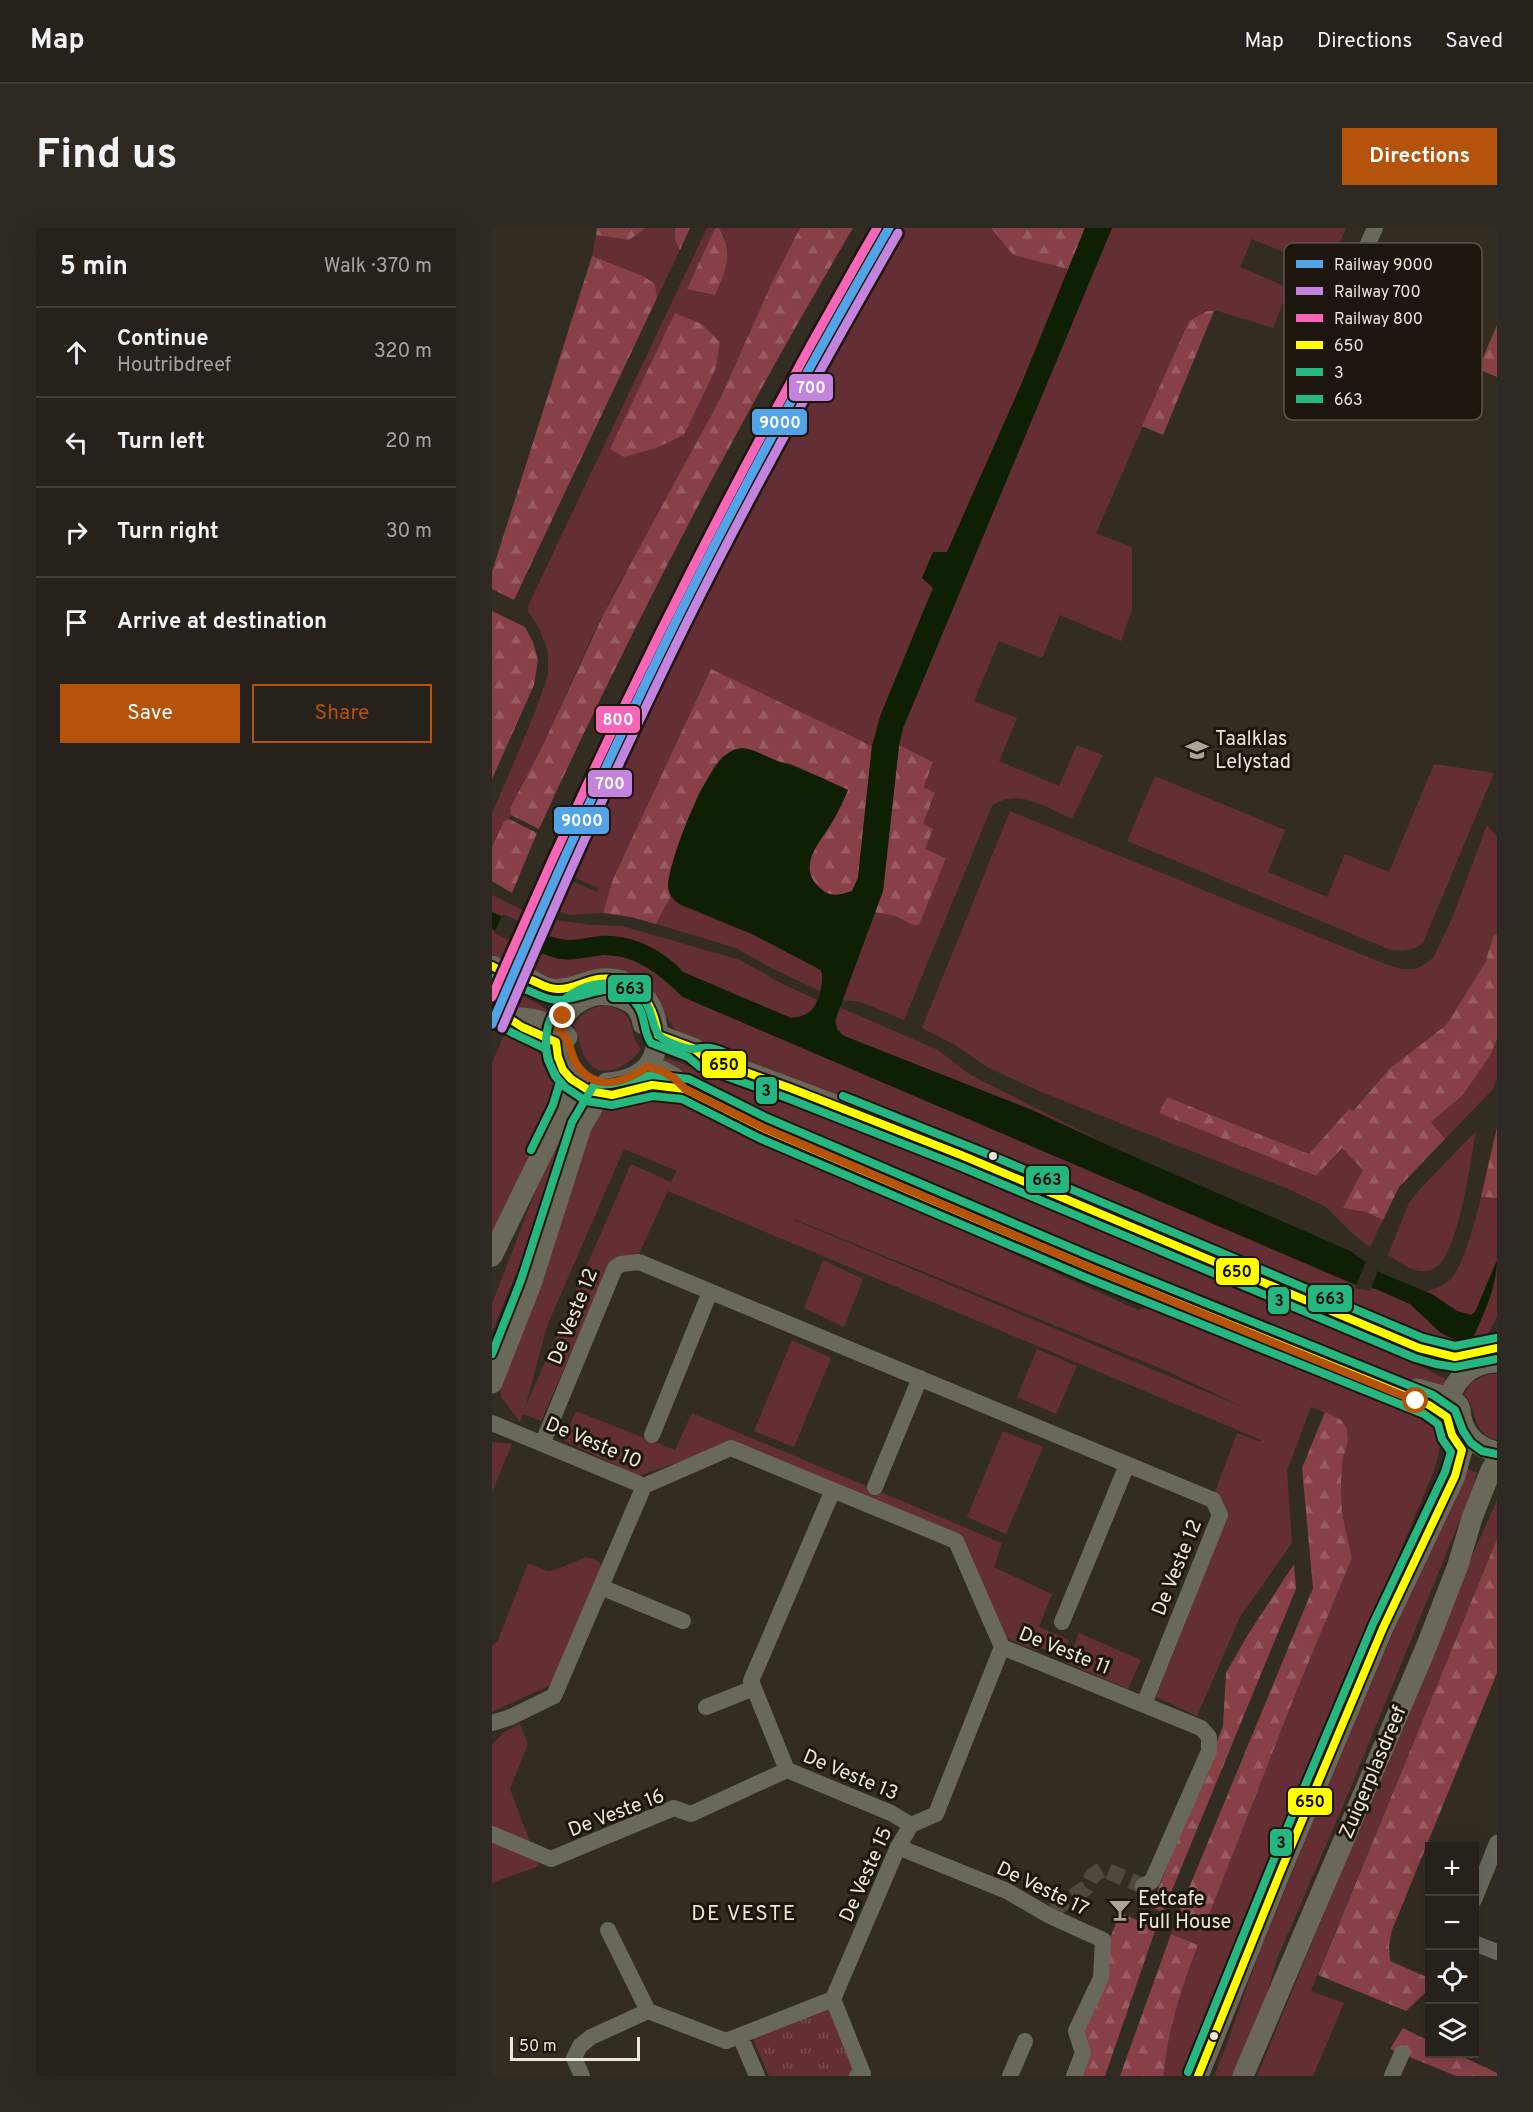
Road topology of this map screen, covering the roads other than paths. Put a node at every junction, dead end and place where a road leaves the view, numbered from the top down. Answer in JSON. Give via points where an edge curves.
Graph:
{"nodes":[{"id":1,"x":1375,"y":228,"type":"edge"},
{"id":2,"x":1368,"y":243,"type":"edge"},
{"id":3,"x":492,"y":966,"type":"edge"},
{"id":4,"x":514,"y":977,"type":"junction"},
{"id":5,"x":500,"y":1015,"type":"edge"},
{"id":6,"x":560,"y":1027,"type":"junction"},
{"id":7,"x":657,"y":1041,"type":"junction"},
{"id":8,"x":647,"y":1067,"type":"junction"},
{"id":9,"x":571,"y":1079,"type":"junction"},
{"id":10,"x":604,"y":1088,"type":"junction"},
{"id":11,"x":685,"y":1089,"type":"junction"},
{"id":12,"x":492,"y":1256,"type":"edge"},
{"id":13,"x":710,"y":1292,"type":"junction"},
{"id":14,"x":1495,"y":1354,"type":"edge"},
{"id":15,"x":1465,"y":1364,"type":"junction"},
{"id":16,"x":920,"y":1378,"type":"junction"},
{"id":17,"x":492,"y":1383,"type":"edge"},
{"id":18,"x":1448,"y":1408,"type":"junction"},
{"id":19,"x":492,"y":1423,"type":"edge"},
{"id":20,"x":651,"y":1435,"type":"dead end"},
{"id":21,"x":543,"y":1442,"type":"junction"},
{"id":22,"x":1462,"y":1450,"type":"junction"},
{"id":23,"x":1496,"y":1461,"type":"edge"},
{"id":24,"x":1127,"y":1464,"type":"junction"},
{"id":25,"x":644,"y":1486,"type":"junction"},
{"id":26,"x":875,"y":1487,"type":"dead end"},
{"id":27,"x":833,"y":1490,"type":"junction"},
{"id":28,"x":601,"y":1587,"type":"junction"},
{"id":29,"x":683,"y":1621,"type":"dead end"},
{"id":30,"x":1062,"y":1622,"type":"dead end"},
{"id":31,"x":1002,"y":1647,"type":"junction"},
{"id":32,"x":754,"y":1688,"type":"junction"},
{"id":33,"x":1144,"y":1704,"type":"junction"},
{"id":34,"x":706,"y":1707,"type":"dead end"},
{"id":35,"x":492,"y":1722,"type":"edge"},
{"id":36,"x":787,"y":1770,"type":"junction"},
{"id":37,"x":911,"y":1825,"type":"junction"},
{"id":38,"x":492,"y":1834,"type":"edge"},
{"id":39,"x":1497,"y":1843,"type":"edge"},
{"id":40,"x":898,"y":1847,"type":"junction"},
{"id":41,"x":1143,"y":1886,"type":"dead end"},
{"id":42,"x":1475,"y":1896,"type":"edge"},
{"id":43,"x":608,"y":1930,"type":"dead end"},
{"id":44,"x":1479,"y":1945,"type":"edge"},
{"id":45,"x":1497,"y":1952,"type":"edge"},
{"id":46,"x":833,"y":1999,"type":"junction"},
{"id":47,"x":648,"y":2010,"type":"junction"},
{"id":48,"x":740,"y":2036,"type":"junction"},
{"id":49,"x":1025,"y":2041,"type":"dead end"},
{"id":50,"x":1401,"y":2053,"type":"dead end"},
{"id":51,"x":862,"y":2075,"type":"edge"},
{"id":52,"x":582,"y":2076,"type":"edge"},
{"id":53,"x":757,"y":2076,"type":"edge"},
{"id":54,"x":1010,"y":2076,"type":"edge"},
{"id":55,"x":1074,"y":2076,"type":"edge"},
{"id":56,"x":1198,"y":2076,"type":"edge"},
{"id":57,"x":1243,"y":2076,"type":"edge"},
{"id":58,"x":1392,"y":2076,"type":"edge"}],
"edges":[{"from":1,"to":2,"type":"street"},
{"from":3,"to":4,"type":"main road"},
{"from":4,"to":6,"type":"main road"},
{"from":4,"to":7,"type":"main road","via":[[550,989],[598,979],[621,981],[650,1003]]},
{"from":5,"to":6,"type":"main road","via":[[531,1018]]},
{"from":6,"to":7,"type":"main road","via":[[573,1005],[606,994],[636,1007],[646,1035]]},
{"from":6,"to":9,"type":"main road","via":[[558,1057]]},
{"from":6,"to":10,"type":"main road","via":[[576,1064]]},
{"from":7,"to":8,"type":"main road"},
{"from":7,"to":15,"type":"main road","via":[[690,1059],[704,1058],[805,1092],[1383,1334]]},
{"from":8,"to":10,"type":"main road","via":[[628,1080]]},
{"from":8,"to":11,"type":"main road","via":[[662,1071]]},
{"from":9,"to":10,"type":"main road","via":[[582,1087]]},
{"from":9,"to":12,"type":"main road","via":[[564,1108]]},
{"from":10,"to":11,"type":"main road","via":[[612,1095],[652,1085]]},
{"from":10,"to":17,"type":"main road","via":[[581,1127],[531,1284]]},
{"from":11,"to":18,"type":"main road","via":[[764,1128],[1091,1268],[1369,1381],[1416,1389]]},
{"from":13,"to":16,"type":"street","name":"De Veste 12"},
{"from":13,"to":20,"type":"street"},
{"from":13,"to":21,"type":"street","name":"De Veste 12","via":[[639,1262],[615,1268]]},
{"from":14,"to":15,"type":"main road"},
{"from":15,"to":18,"type":"main road"},
{"from":16,"to":24,"type":"street","name":"De Veste 12"},
{"from":16,"to":26,"type":"street"},
{"from":18,"to":22,"type":"main road","via":[[1452,1435]]},
{"from":18,"to":23,"type":"main road","via":[[1456,1403],[1470,1437]]},
{"from":19,"to":21,"type":"street","name":"De Veste 10"},
{"from":21,"to":25,"type":"street","name":"De Veste 10"},
{"from":22,"to":23,"type":"main road","via":[[1477,1460]]},
{"from":22,"to":56,"type":"main road","via":[[1455,1476],[1383,1628]]},
{"from":23,"to":57,"type":"main road","name":"Zuigerplasdreef","via":[[1425,1650]]},
{"from":24,"to":30,"type":"street"},
{"from":24,"to":33,"type":"street","name":"De Veste 12","via":[[1213,1500],[1220,1515]]},
{"from":25,"to":27,"type":"street","name":"De Veste 11","via":[[731,1448]]},
{"from":25,"to":28,"type":"street","name":"De Veste 10"},
{"from":27,"to":31,"type":"street","name":"De Veste 11","via":[[956,1541]]},
{"from":27,"to":32,"type":"street","via":[[751,1681]]},
{"from":28,"to":29,"type":"street"},
{"from":28,"to":35,"type":"street","name":"De Veste 10","via":[[554,1696]]},
{"from":31,"to":33,"type":"street","name":"De Veste 11"},
{"from":31,"to":37,"type":"street","name":"De Veste 15","via":[[936,1814]]},
{"from":32,"to":34,"type":"street"},
{"from":32,"to":36,"type":"street","name":"De Veste 13"},
{"from":33,"to":41,"type":"street","name":"De Veste 11","via":[[1202,1728],[1209,1737],[1209,1751],[1152,1881]]},
{"from":36,"to":37,"type":"street","name":"De Veste 13"},
{"from":36,"to":38,"type":"street","name":"De Veste 16","via":[[691,1814],[674,1808],[551,1859]]},
{"from":37,"to":40,"type":"street","name":"De Veste 15"},
{"from":39,"to":42,"type":"street"},
{"from":40,"to":46,"type":"street","name":"De Veste 15"},
{"from":40,"to":55,"type":"street","name":"De Veste 17","via":[[1007,1891],[1103,1940],[1101,1978],[1076,2031],[1083,2053]]},
{"from":43,"to":47,"type":"street"},
{"from":44,"to":45,"type":"street"},
{"from":46,"to":48,"type":"street"},
{"from":46,"to":51,"type":"street"},
{"from":47,"to":48,"type":"street","via":[[726,2041]]},
{"from":47,"to":52,"type":"street","via":[[580,2046],[574,2058]]},
{"from":48,"to":53,"type":"street"},
{"from":49,"to":54,"type":"street"},
{"from":50,"to":58,"type":"street"}]}
